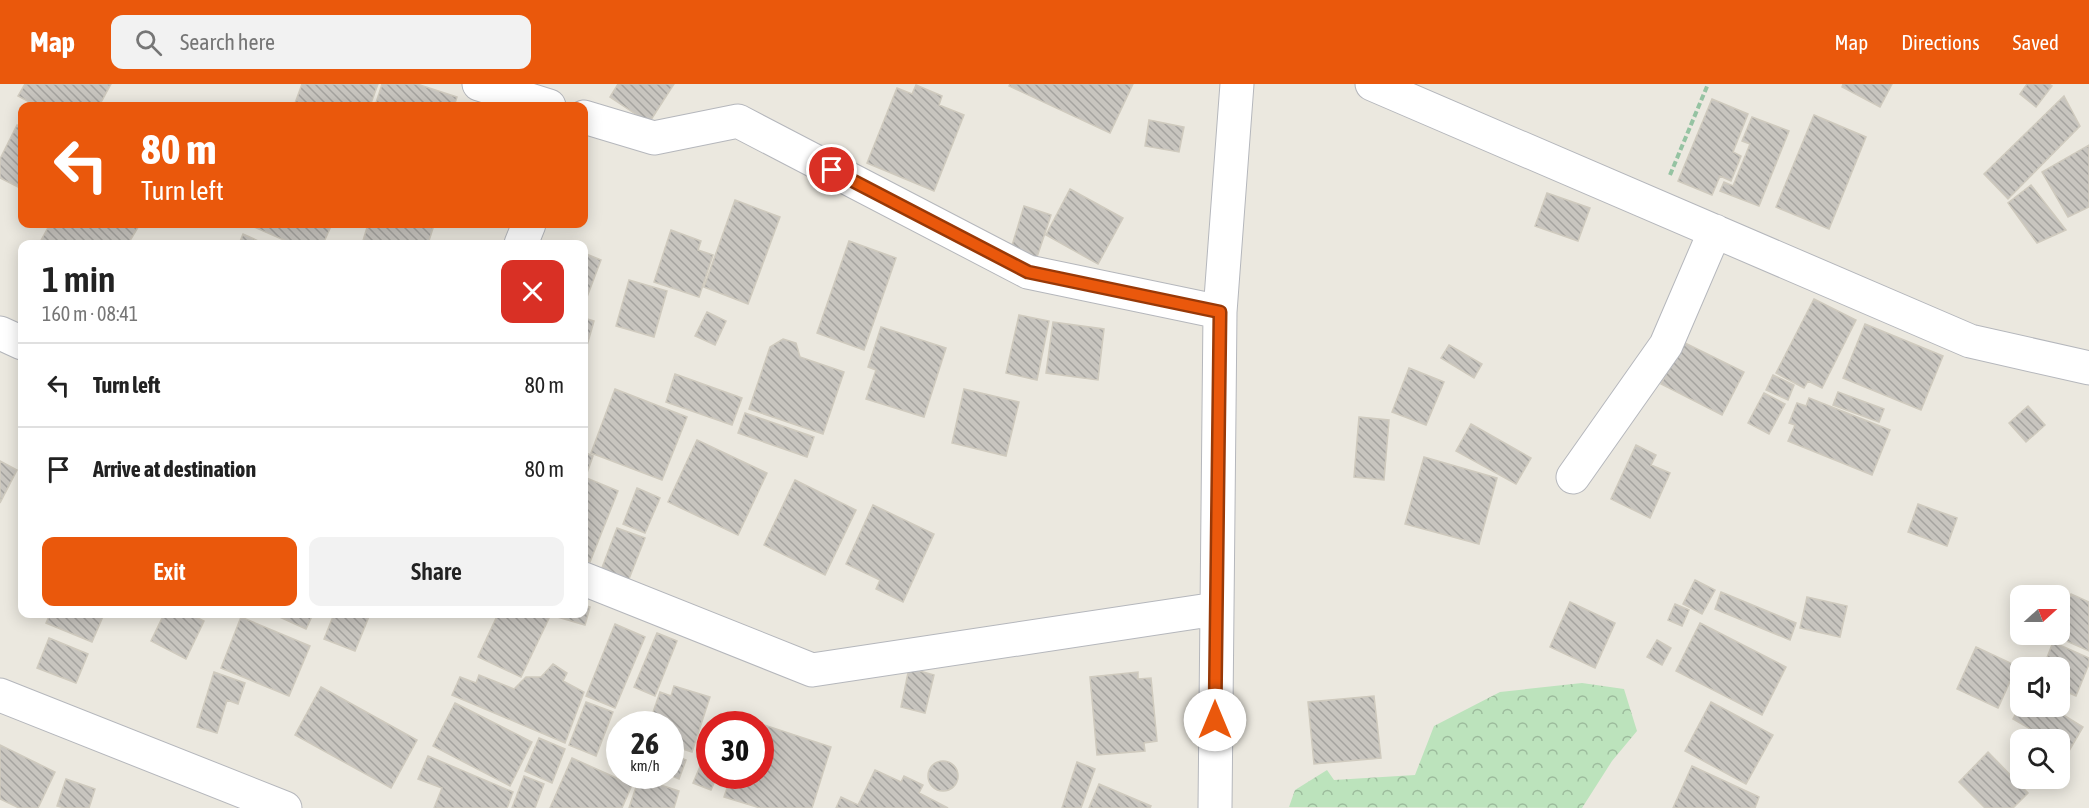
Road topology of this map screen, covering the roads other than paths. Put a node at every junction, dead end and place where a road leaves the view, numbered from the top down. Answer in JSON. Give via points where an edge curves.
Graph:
{"nodes":[{"id":1,"x":479,"y":84,"type":"edge"},
{"id":2,"x":1237,"y":84,"type":"edge"},
{"id":3,"x":1372,"y":84,"type":"edge"},
{"id":4,"x":536,"y":102,"type":"edge"},
{"id":5,"x":588,"y":118,"type":"edge"},
{"id":6,"x":1715,"y":231,"type":"junction"},
{"id":7,"x":1220,"y":312,"type":"junction"},
{"id":8,"x":0,"y":333,"type":"edge"},
{"id":9,"x":18,"y":341,"type":"edge"},
{"id":10,"x":2089,"y":368,"type":"edge"},
{"id":11,"x":1573,"y":477,"type":"dead end"},
{"id":12,"x":588,"y":581,"type":"edge"},
{"id":13,"x":1216,"y":609,"type":"junction"},
{"id":14,"x":0,"y":695,"type":"edge"},
{"id":15,"x":266,"y":804,"type":"edge"},
{"id":16,"x":1215,"y":808,"type":"edge"}],
"edges":[{"from":1,"to":4,"type":"street"},
{"from":2,"to":7,"type":"street"},
{"from":3,"to":6,"type":"street"},
{"from":5,"to":7,"type":"street","via":[[654,138],[738,121],[1028,272]]},
{"from":6,"to":10,"type":"street","via":[[1970,341]]},
{"from":6,"to":11,"type":"street","via":[[1666,345]]},
{"from":7,"to":13,"type":"street"},
{"from":8,"to":9,"type":"street"},
{"from":12,"to":13,"type":"street","via":[[812,670]]},
{"from":13,"to":16,"type":"street"},
{"from":14,"to":15,"type":"street"}]}
